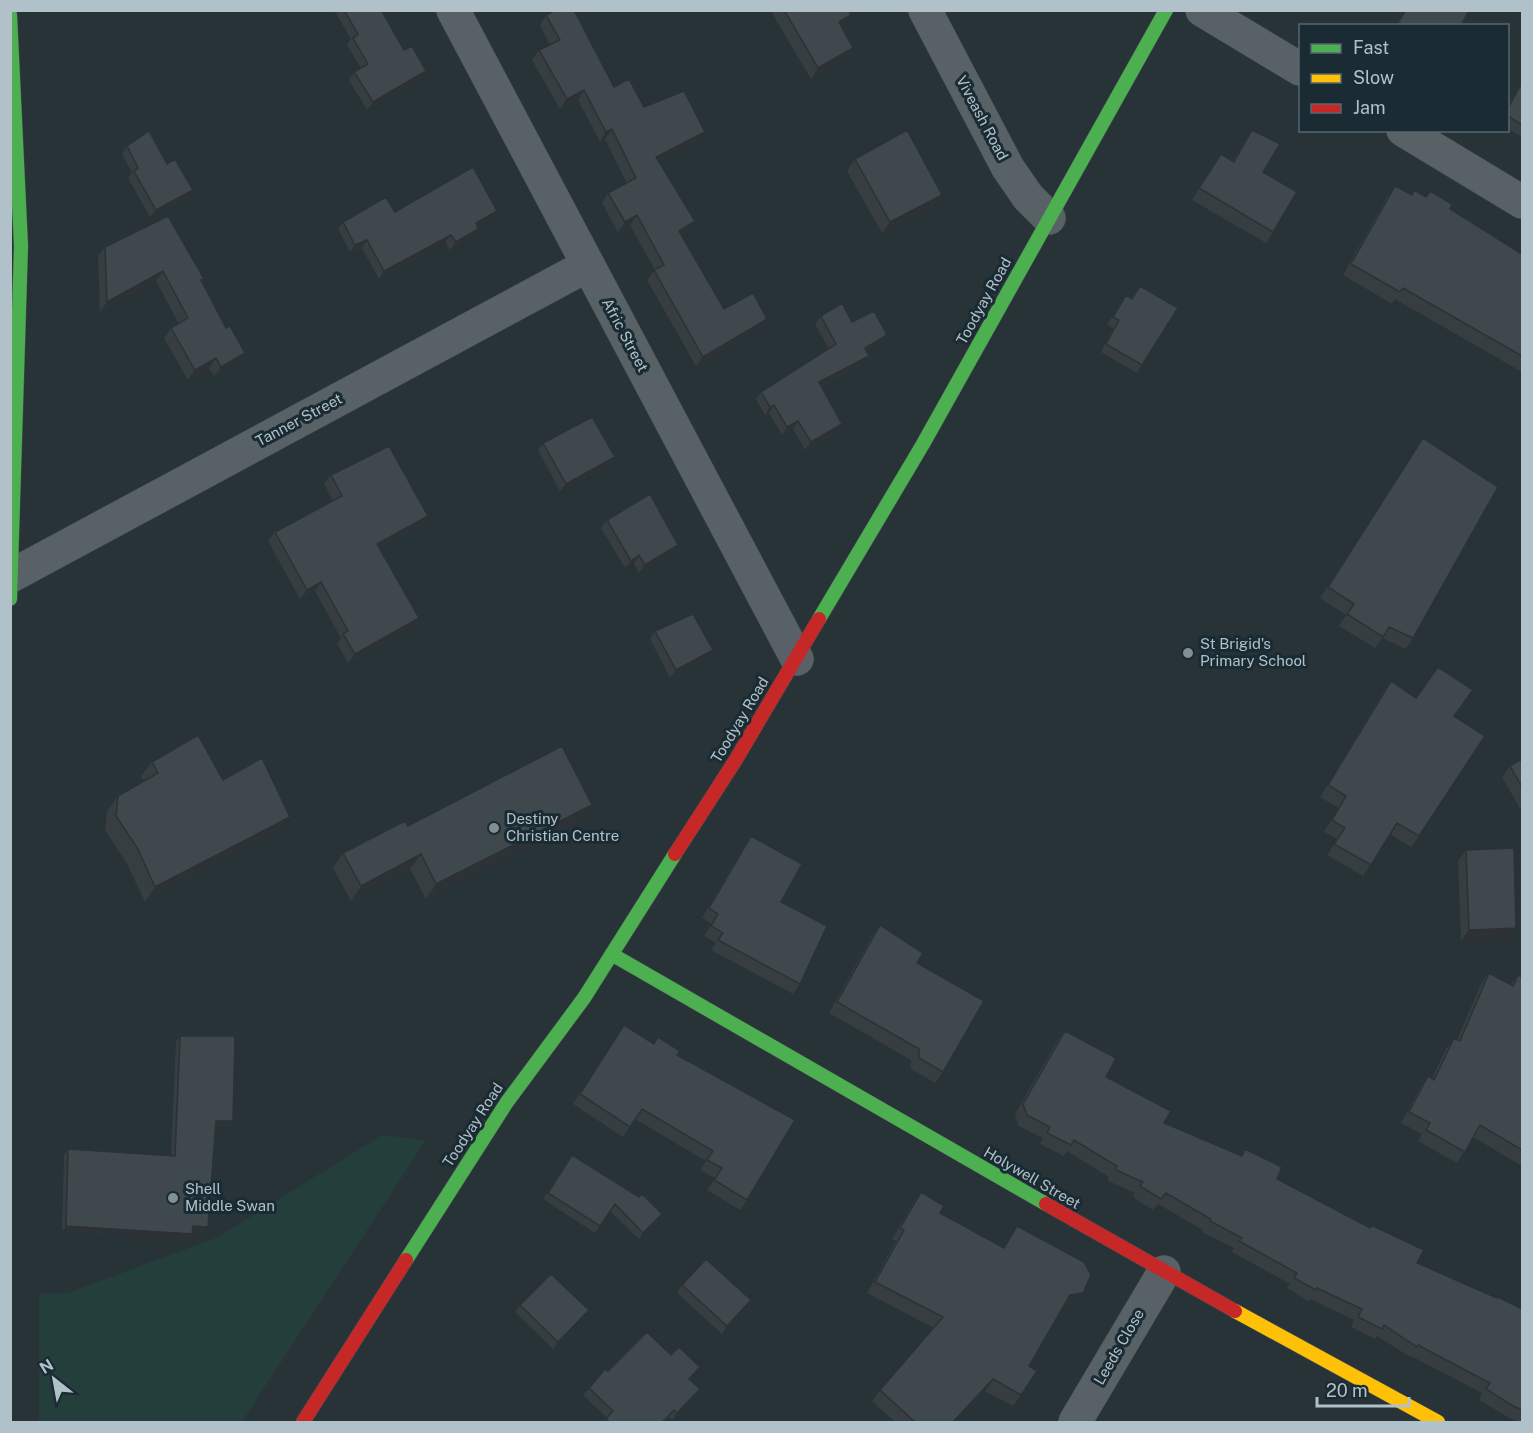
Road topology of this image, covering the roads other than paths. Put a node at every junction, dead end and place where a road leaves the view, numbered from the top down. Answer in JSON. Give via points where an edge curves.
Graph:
{"nodes":[{"id":1,"x":453,"y":10,"type":"edge"},
{"id":2,"x":925,"y":10,"type":"edge"},
{"id":3,"x":1166,"y":10,"type":"edge"},
{"id":4,"x":1202,"y":10,"type":"edge"},
{"id":5,"x":10,"y":15,"type":"edge"},
{"id":6,"x":1299,"y":68,"type":"edge"},
{"id":7,"x":1406,"y":132,"type":"edge"},
{"id":8,"x":1522,"y":202,"type":"edge"},
{"id":9,"x":1049,"y":218,"type":"junction"},
{"id":10,"x":588,"y":265,"type":"junction"},
{"id":11,"x":11,"y":576,"type":"edge"},
{"id":12,"x":10,"y":599,"type":"edge"},
{"id":13,"x":797,"y":659,"type":"junction"},
{"id":14,"x":613,"y":955,"type":"junction"},
{"id":15,"x":1164,"y":1272,"type":"junction"},
{"id":16,"x":303,"y":1422,"type":"edge"},
{"id":17,"x":1075,"y":1422,"type":"edge"},
{"id":18,"x":1438,"y":1422,"type":"edge"}],
"edges":[{"from":1,"to":10,"type":"street","name":"Afric Street"},
{"from":2,"to":9,"type":"street","name":"Viveash Road","via":[[1008,168]]},
{"from":3,"to":9,"type":"main road","name":"Toodyay Road"},
{"from":4,"to":6,"type":"street"},
{"from":5,"to":11,"type":"main road","via":[[21,246]]},
{"from":7,"to":8,"type":"street"},
{"from":9,"to":13,"type":"main road","name":"Toodyay Road"},
{"from":10,"to":11,"type":"street","name":"Tanner Street"},
{"from":10,"to":13,"type":"street","name":"Afric Street"},
{"from":11,"to":12,"type":"main road"},
{"from":13,"to":14,"type":"main road","name":"Toodyay Road"},
{"from":14,"to":15,"type":"main road","name":"Holywell Street"},
{"from":14,"to":16,"type":"main road","name":"Toodyay Road","via":[[507,1101]]},
{"from":15,"to":17,"type":"street","name":"Leeds Close"},
{"from":15,"to":18,"type":"main road","name":"Holywell Street"}]}
